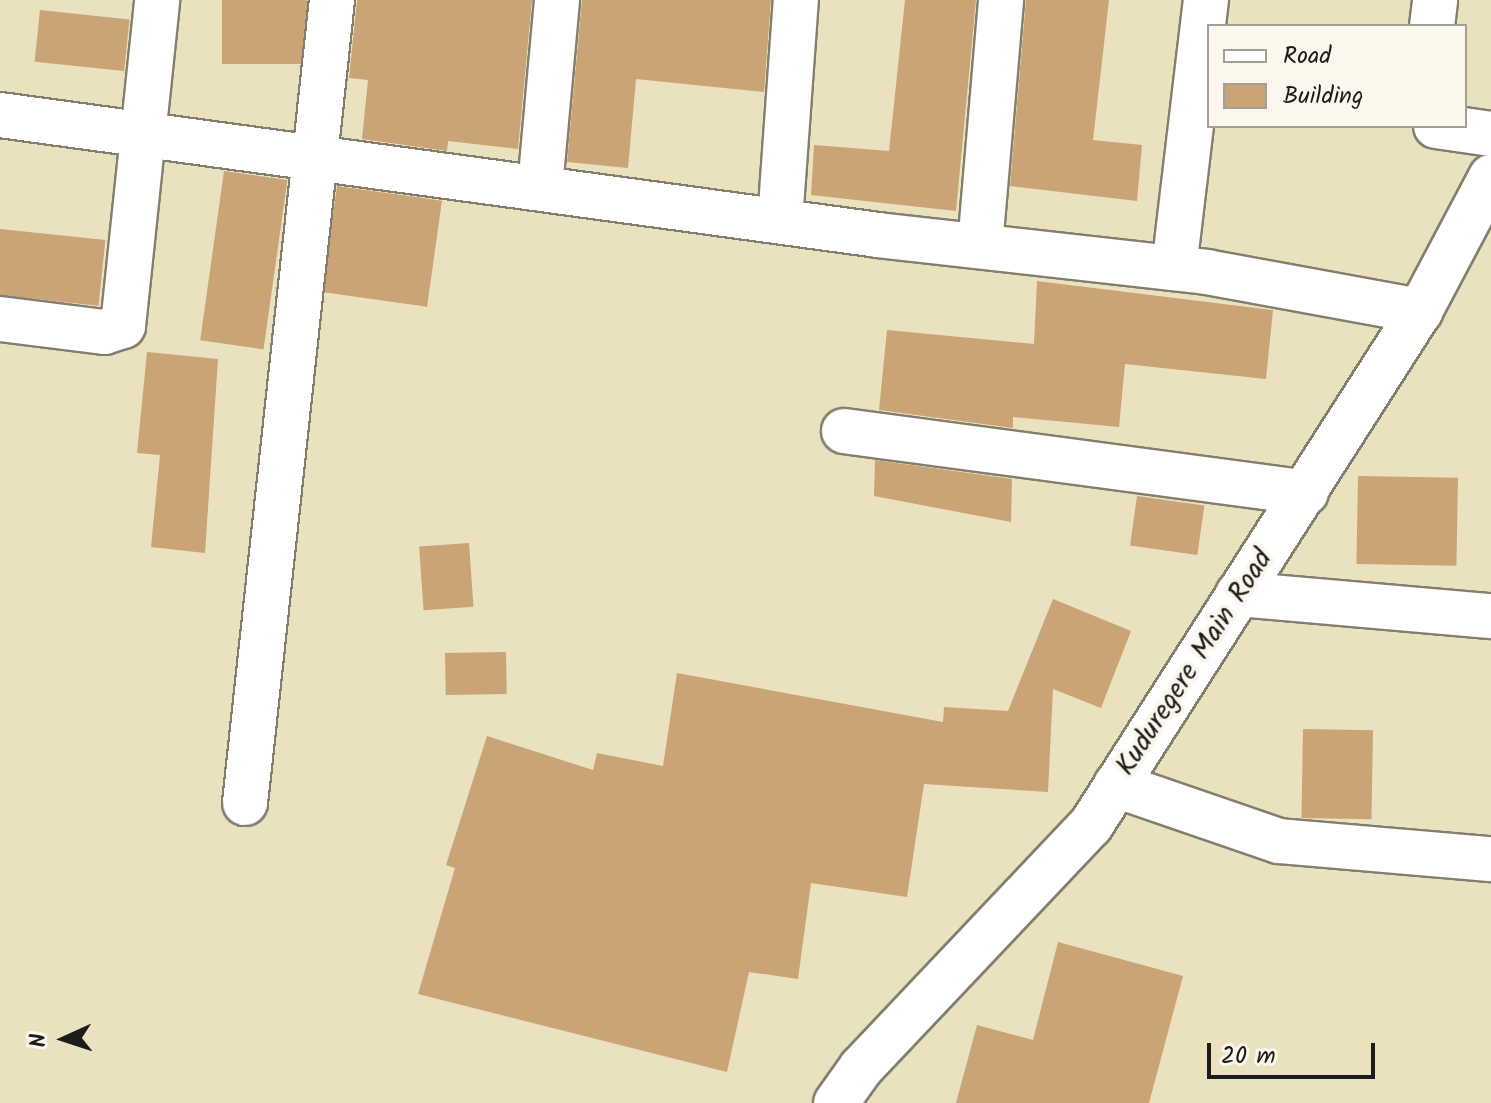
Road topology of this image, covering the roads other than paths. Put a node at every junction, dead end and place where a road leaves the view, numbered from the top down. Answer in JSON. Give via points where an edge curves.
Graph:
{"nodes":[{"id":1,"x":157,"y":0,"type":"edge"},
{"id":2,"x":332,"y":0,"type":"edge"},
{"id":3,"x":557,"y":0,"type":"edge"},
{"id":4,"x":796,"y":0,"type":"edge"},
{"id":5,"x":1001,"y":0,"type":"edge"},
{"id":6,"x":1206,"y":0,"type":"edge"},
{"id":7,"x":1435,"y":0,"type":"edge"},
{"id":8,"x":1432,"y":24,"type":"edge"},
{"id":9,"x":0,"y":115,"type":"edge"},
{"id":10,"x":1450,"y":128,"type":"edge"},
{"id":11,"x":141,"y":133,"type":"junction"},
{"id":12,"x":1491,"y":134,"type":"edge"},
{"id":13,"x":316,"y":155,"type":"junction"},
{"id":14,"x":1491,"y":177,"type":"edge"},
{"id":15,"x":540,"y":187,"type":"junction"},
{"id":16,"x":780,"y":221,"type":"junction"},
{"id":17,"x":980,"y":246,"type":"junction"},
{"id":18,"x":1174,"y":268,"type":"junction"},
{"id":19,"x":1420,"y":311,"type":"junction"},
{"id":20,"x":0,"y":319,"type":"edge"},
{"id":21,"x":844,"y":431,"type":"dead end"},
{"id":22,"x":1306,"y":493,"type":"junction"},
{"id":23,"x":1238,"y":594,"type":"junction"},
{"id":24,"x":1491,"y":616,"type":"edge"},
{"id":25,"x":1116,"y":785,"type":"junction"},
{"id":26,"x":245,"y":803,"type":"dead end"},
{"id":27,"x":1491,"y":859,"type":"edge"},
{"id":28,"x":836,"y":1103,"type":"edge"}],
"edges":[{"from":1,"to":11,"type":"street"},
{"from":2,"to":13,"type":"street"},
{"from":3,"to":15,"type":"street"},
{"from":4,"to":16,"type":"street"},
{"from":5,"to":17,"type":"street"},
{"from":6,"to":18,"type":"street"},
{"from":7,"to":8,"type":"street"},
{"from":9,"to":11,"type":"street"},
{"from":10,"to":12,"type":"street"},
{"from":11,"to":13,"type":"street"},
{"from":11,"to":20,"type":"street","via":[[123,326],[104,332]]},
{"from":13,"to":15,"type":"street"},
{"from":13,"to":26,"type":"street"},
{"from":14,"to":19,"type":"street","name":"Kuduregere Main Road"},
{"from":15,"to":16,"type":"street"},
{"from":16,"to":17,"type":"street"},
{"from":17,"to":18,"type":"street"},
{"from":18,"to":19,"type":"street"},
{"from":19,"to":22,"type":"street","name":"Kuduregere Main Road"},
{"from":21,"to":22,"type":"street"},
{"from":22,"to":23,"type":"street","name":"Kuduregere Main Road"},
{"from":23,"to":24,"type":"street"},
{"from":23,"to":25,"type":"street","name":"Kuduregere Main Road"},
{"from":25,"to":27,"type":"street","via":[[1279,841]]},
{"from":25,"to":28,"type":"street","name":"Kuduregere Main Road","via":[[1091,825],[861,1068]]}]}
